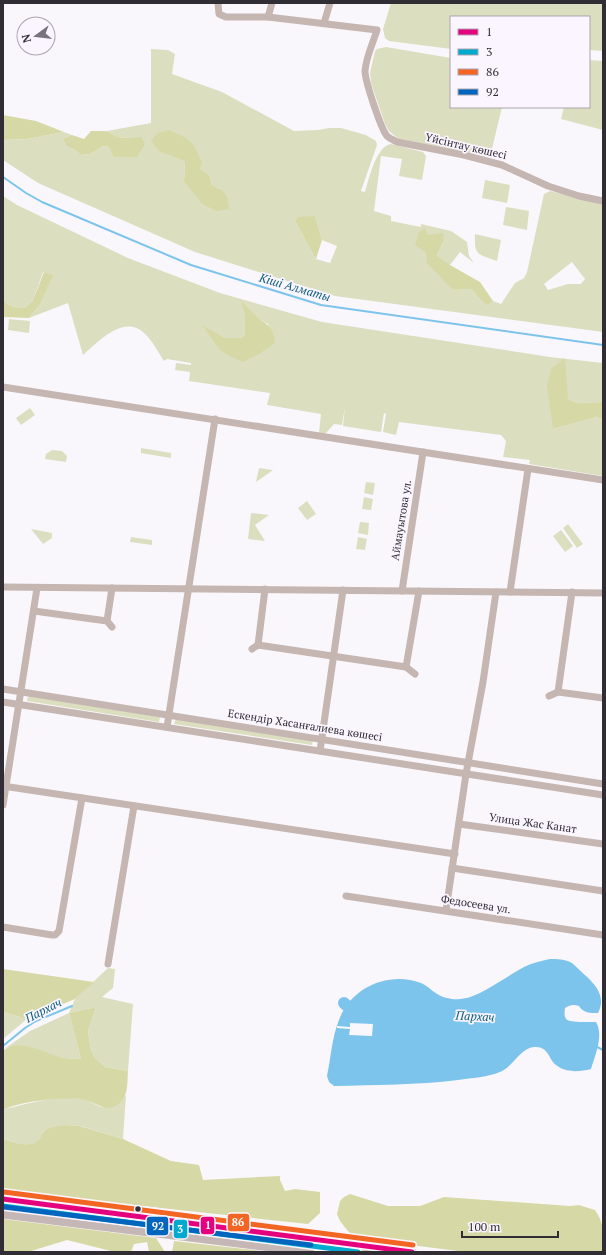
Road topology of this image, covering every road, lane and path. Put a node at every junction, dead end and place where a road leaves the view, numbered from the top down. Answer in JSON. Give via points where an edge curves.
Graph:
{"nodes":[{"id":1,"x":218,"y":3,"type":"edge"},
{"id":2,"x":272,"y":3,"type":"edge"},
{"id":3,"x":330,"y":3,"type":"edge"},
{"id":4,"x":268,"y":18,"type":"junction"},
{"id":5,"x":324,"y":23,"type":"junction"},
{"id":6,"x":603,"y":201,"type":"edge"},
{"id":7,"x":3,"y":387,"type":"edge"},
{"id":8,"x":215,"y":419,"type":"junction"},
{"id":9,"x":423,"y":452,"type":"junction"},
{"id":10,"x":528,"y":469,"type":"junction"},
{"id":11,"x":603,"y":480,"type":"edge"},
{"id":12,"x":3,"y":587,"type":"edge"},
{"id":13,"x":37,"y":588,"type":"junction"},
{"id":14,"x":112,"y":588,"type":"junction"},
{"id":15,"x":188,"y":588,"type":"junction"},
{"id":16,"x":264,"y":589,"type":"junction"},
{"id":17,"x":343,"y":590,"type":"junction"},
{"id":18,"x":402,"y":591,"type":"junction"},
{"id":19,"x":419,"y":591,"type":"junction"},
{"id":20,"x":496,"y":592,"type":"junction"},
{"id":21,"x":510,"y":592,"type":"junction"},
{"id":22,"x":572,"y":592,"type":"junction"},
{"id":23,"x":603,"y":593,"type":"edge"},
{"id":24,"x":34,"y":611,"type":"junction"},
{"id":25,"x":107,"y":621,"type":"junction"},
{"id":26,"x":112,"y":627,"type":"dead end"},
{"id":27,"x":333,"y":656,"type":"junction"},
{"id":28,"x":406,"y":667,"type":"junction"},
{"id":29,"x":414,"y":674,"type":"dead end"},
{"id":30,"x":3,"y":689,"type":"edge"},
{"id":31,"x":20,"y":691,"type":"junction"},
{"id":32,"x":558,"y":692,"type":"junction"},
{"id":33,"x":549,"y":696,"type":"dead end"},
{"id":34,"x":603,"y":698,"type":"edge"},
{"id":35,"x":3,"y":702,"type":"edge"},
{"id":36,"x":18,"y":704,"type":"junction"},
{"id":37,"x":169,"y":714,"type":"junction"},
{"id":38,"x":167,"y":727,"type":"junction"},
{"id":39,"x":321,"y":739,"type":"junction"},
{"id":40,"x":320,"y":751,"type":"junction"},
{"id":41,"x":468,"y":762,"type":"junction"},
{"id":42,"x":466,"y":774,"type":"junction"},
{"id":43,"x":603,"y":784,"type":"edge"},
{"id":44,"x":4,"y":786,"type":"edge"},
{"id":45,"x":603,"y":795,"type":"edge"},
{"id":46,"x":82,"y":798,"type":"junction"},
{"id":47,"x":3,"y":805,"type":"edge"},
{"id":48,"x":134,"y":806,"type":"junction"},
{"id":49,"x":459,"y":824,"type":"junction"},
{"id":50,"x":603,"y":844,"type":"edge"},
{"id":51,"x":455,"y":854,"type":"junction"},
{"id":52,"x":452,"y":868,"type":"junction"},
{"id":53,"x":603,"y":891,"type":"edge"},
{"id":54,"x":346,"y":896,"type":"dead end"},
{"id":55,"x":446,"y":910,"type":"junction"},
{"id":56,"x":3,"y":927,"type":"edge"},
{"id":57,"x":603,"y":935,"type":"edge"},
{"id":58,"x":108,"y":964,"type":"dead end"},
{"id":59,"x":3,"y":1199,"type":"edge"},
{"id":60,"x":3,"y":1214,"type":"edge"},
{"id":61,"x":170,"y":1220,"type":"junction"},
{"id":62,"x":168,"y":1234,"type":"junction"},
{"id":63,"x":310,"y":1252,"type":"edge"},
{"id":64,"x":412,"y":1252,"type":"edge"}],
"edges":[{"from":1,"to":4,"type":"street","via":[[219,14],[226,17]]},
{"from":2,"to":4,"type":"street"},
{"from":3,"to":5,"type":"street"},
{"from":4,"to":5,"type":"street"},
{"from":5,"to":6,"type":"street","name":"Үйсінтау көшесі","via":[[377,30],[365,72],[372,100],[386,134],[391,139],[502,164],[548,186]]},
{"from":7,"to":8,"type":"street"},
{"from":8,"to":9,"type":"street"},
{"from":8,"to":15,"type":"street"},
{"from":9,"to":10,"type":"street"},
{"from":9,"to":18,"type":"street","name":"Аймауытова ул."},
{"from":10,"to":11,"type":"street"},
{"from":10,"to":21,"type":"street"},
{"from":12,"to":13,"type":"street"},
{"from":13,"to":14,"type":"street"},
{"from":13,"to":24,"type":"street"},
{"from":14,"to":15,"type":"street"},
{"from":14,"to":25,"type":"street"},
{"from":15,"to":16,"type":"street"},
{"from":15,"to":37,"type":"street"},
{"from":16,"to":17,"type":"street"},
{"from":16,"to":27,"type":"street","via":[[255,647]]},
{"from":17,"to":18,"type":"street"},
{"from":17,"to":27,"type":"street"},
{"from":18,"to":19,"type":"street"},
{"from":19,"to":20,"type":"street"},
{"from":19,"to":28,"type":"street"},
{"from":20,"to":21,"type":"street"},
{"from":20,"to":41,"type":"street"},
{"from":21,"to":22,"type":"street"},
{"from":22,"to":23,"type":"street"},
{"from":22,"to":32,"type":"street"},
{"from":24,"to":25,"type":"street"},
{"from":24,"to":31,"type":"street"},
{"from":25,"to":26,"type":"street"},
{"from":27,"to":28,"type":"street"},
{"from":27,"to":39,"type":"street"},
{"from":28,"to":29,"type":"street"},
{"from":30,"to":31,"type":"street","name":"Ескендір Хасанғалиева көшесі"},
{"from":31,"to":36,"type":"street"},
{"from":31,"to":37,"type":"street","name":"Ескендір Хасанғалиева көшесі"},
{"from":32,"to":33,"type":"street"},
{"from":32,"to":34,"type":"street"},
{"from":35,"to":36,"type":"street","name":"Ескендір Хасанғалиева көшесі"},
{"from":36,"to":38,"type":"street","name":"Ескендір Хасанғалиева көшесі"},
{"from":36,"to":44,"type":"street"},
{"from":37,"to":38,"type":"street"},
{"from":37,"to":39,"type":"street","name":"Ескендір Хасанғалиева көшесі"},
{"from":38,"to":40,"type":"street","name":"Ескендір Хасанғалиева көшесі"},
{"from":39,"to":40,"type":"street"},
{"from":39,"to":41,"type":"street","name":"Ескендір Хасанғалиева көшесі"},
{"from":40,"to":42,"type":"street","name":"Ескендір Хасанғалиева көшесі"},
{"from":41,"to":42,"type":"street"},
{"from":41,"to":43,"type":"street","name":"Ескендір Хасанғалиева көшесі"},
{"from":42,"to":45,"type":"street","name":"Ескендір Хасанғалиева көшесі"},
{"from":42,"to":49,"type":"street"},
{"from":44,"to":46,"type":"street"},
{"from":44,"to":47,"type":"street"},
{"from":46,"to":48,"type":"street"},
{"from":46,"to":56,"type":"street","via":[[58,931],[52,935]]},
{"from":48,"to":51,"type":"street"},
{"from":48,"to":58,"type":"street"},
{"from":49,"to":50,"type":"street","name":"Улица Жас Канат"},
{"from":49,"to":51,"type":"street"},
{"from":51,"to":52,"type":"street"},
{"from":52,"to":53,"type":"street"},
{"from":52,"to":55,"type":"street"},
{"from":54,"to":55,"type":"street","name":"Федосеева ул."},
{"from":55,"to":57,"type":"street","name":"Федосеева ул."},
{"from":59,"to":61,"type":"main road"},
{"from":60,"to":62,"type":"main road"},
{"from":61,"to":62,"type":"main road"},
{"from":61,"to":64,"type":"main road"},
{"from":62,"to":63,"type":"main road"}]}
